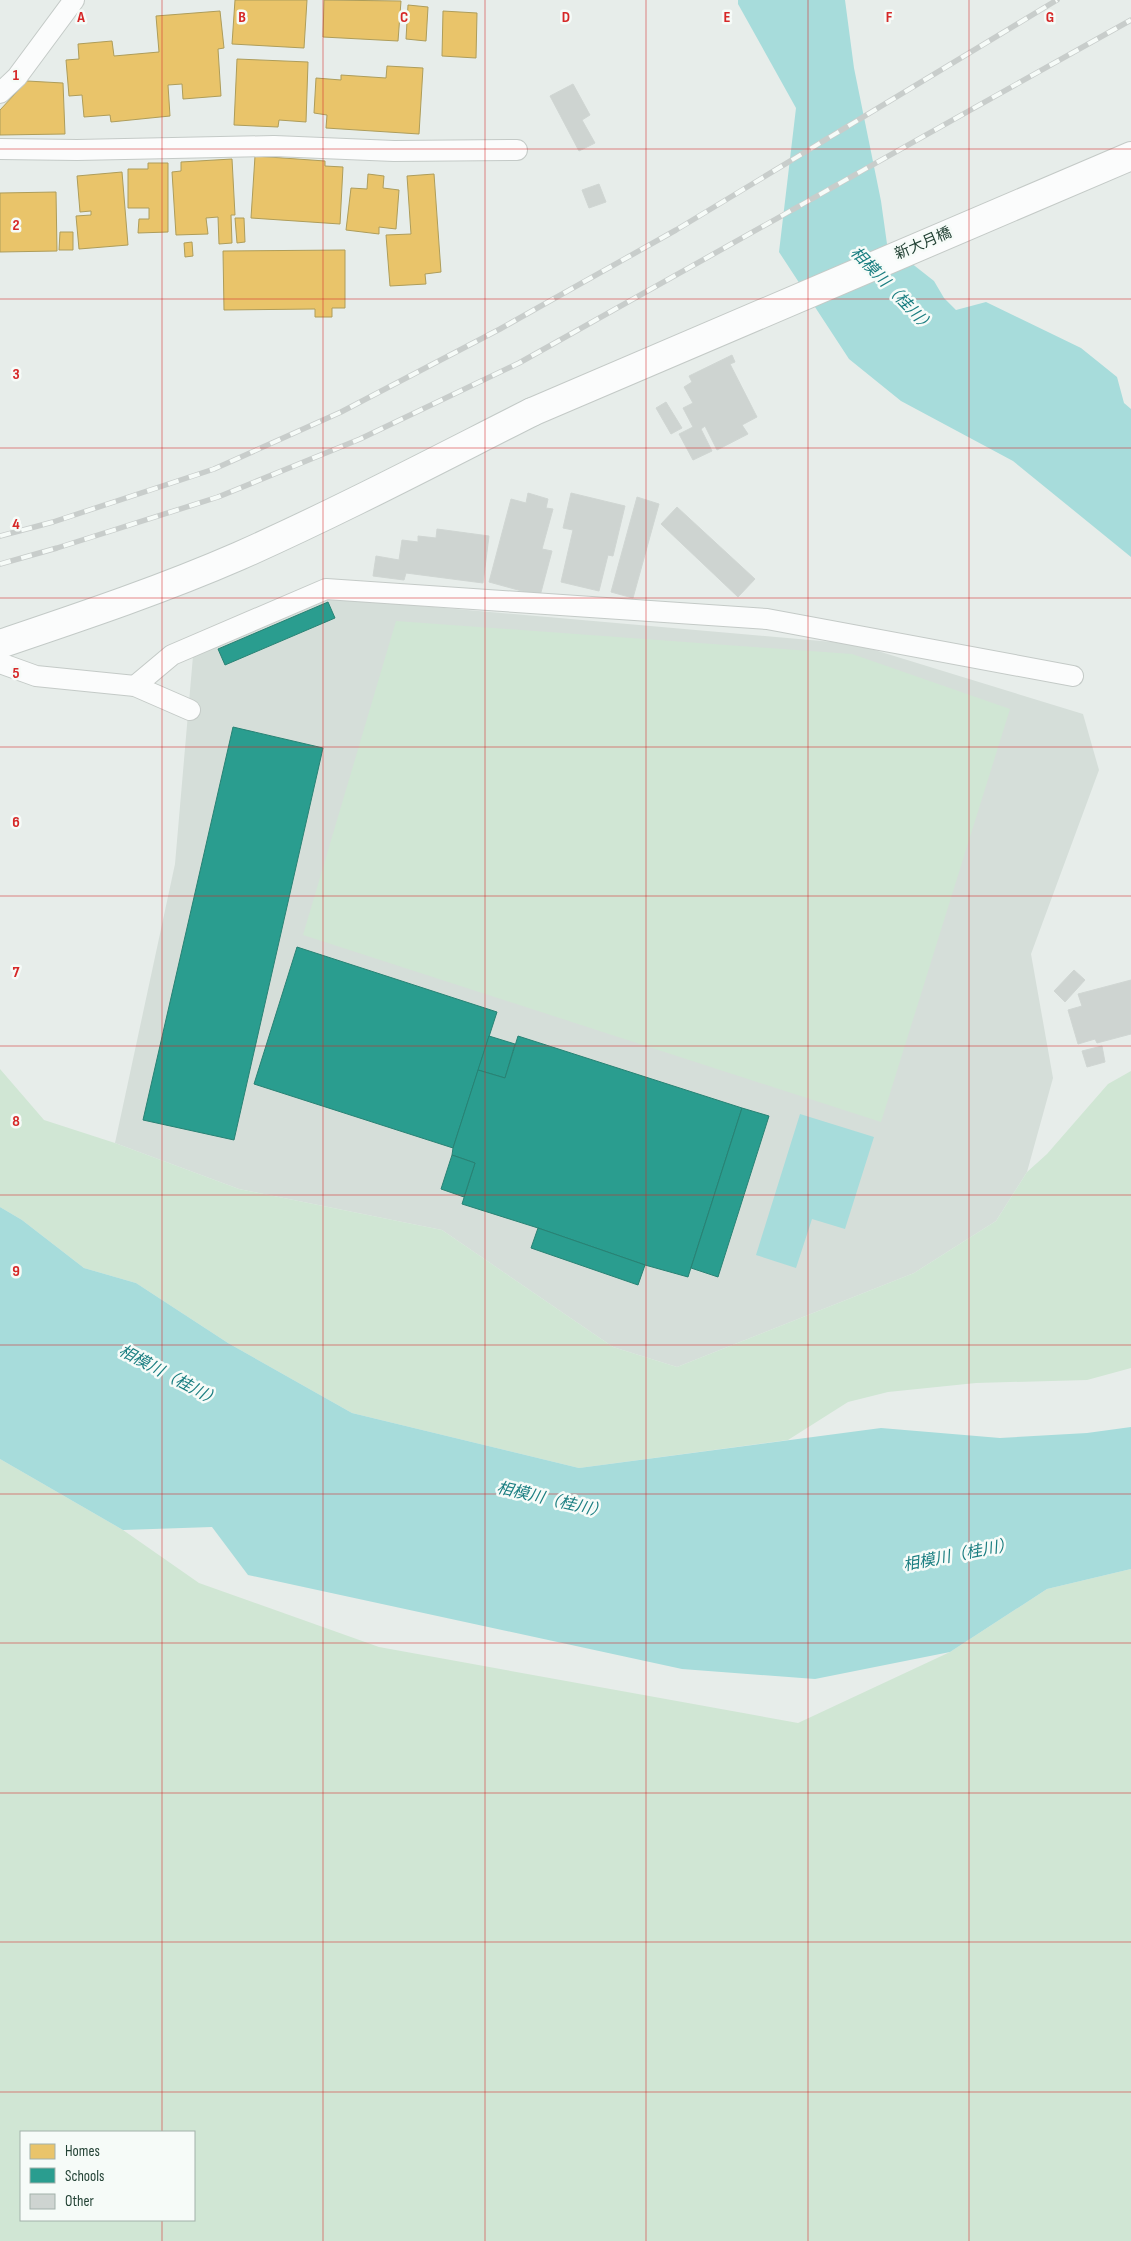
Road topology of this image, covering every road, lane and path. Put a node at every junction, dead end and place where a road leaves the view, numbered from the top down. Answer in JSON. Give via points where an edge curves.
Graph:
{"nodes":[{"id":1,"x":74,"y":0,"type":"edge"},
{"id":2,"x":0,"y":93,"type":"edge"},
{"id":3,"x":0,"y":149,"type":"edge"},
{"id":4,"x":517,"y":150,"type":"dead end"},
{"id":5,"x":1131,"y":156,"type":"edge"},
{"id":6,"x":0,"y":644,"type":"edge"},
{"id":7,"x":0,"y":663,"type":"edge"},
{"id":8,"x":1073,"y":676,"type":"dead end"},
{"id":9,"x":135,"y":686,"type":"junction"},
{"id":10,"x":190,"y":710,"type":"dead end"}],
"edges":[{"from":1,"to":2,"type":"lane","via":[[17,77]]},
{"from":3,"to":4,"type":"lane","via":[[274,146],[394,151]]},
{"from":5,"to":6,"type":"street","name":"新大月橋","via":[[532,412],[238,556],[98,611]]},
{"from":7,"to":9,"type":"lane","via":[[36,676]]},
{"from":8,"to":9,"type":"lane","via":[[767,619],[326,589],[172,655]]},
{"from":9,"to":10,"type":"lane"}]}
